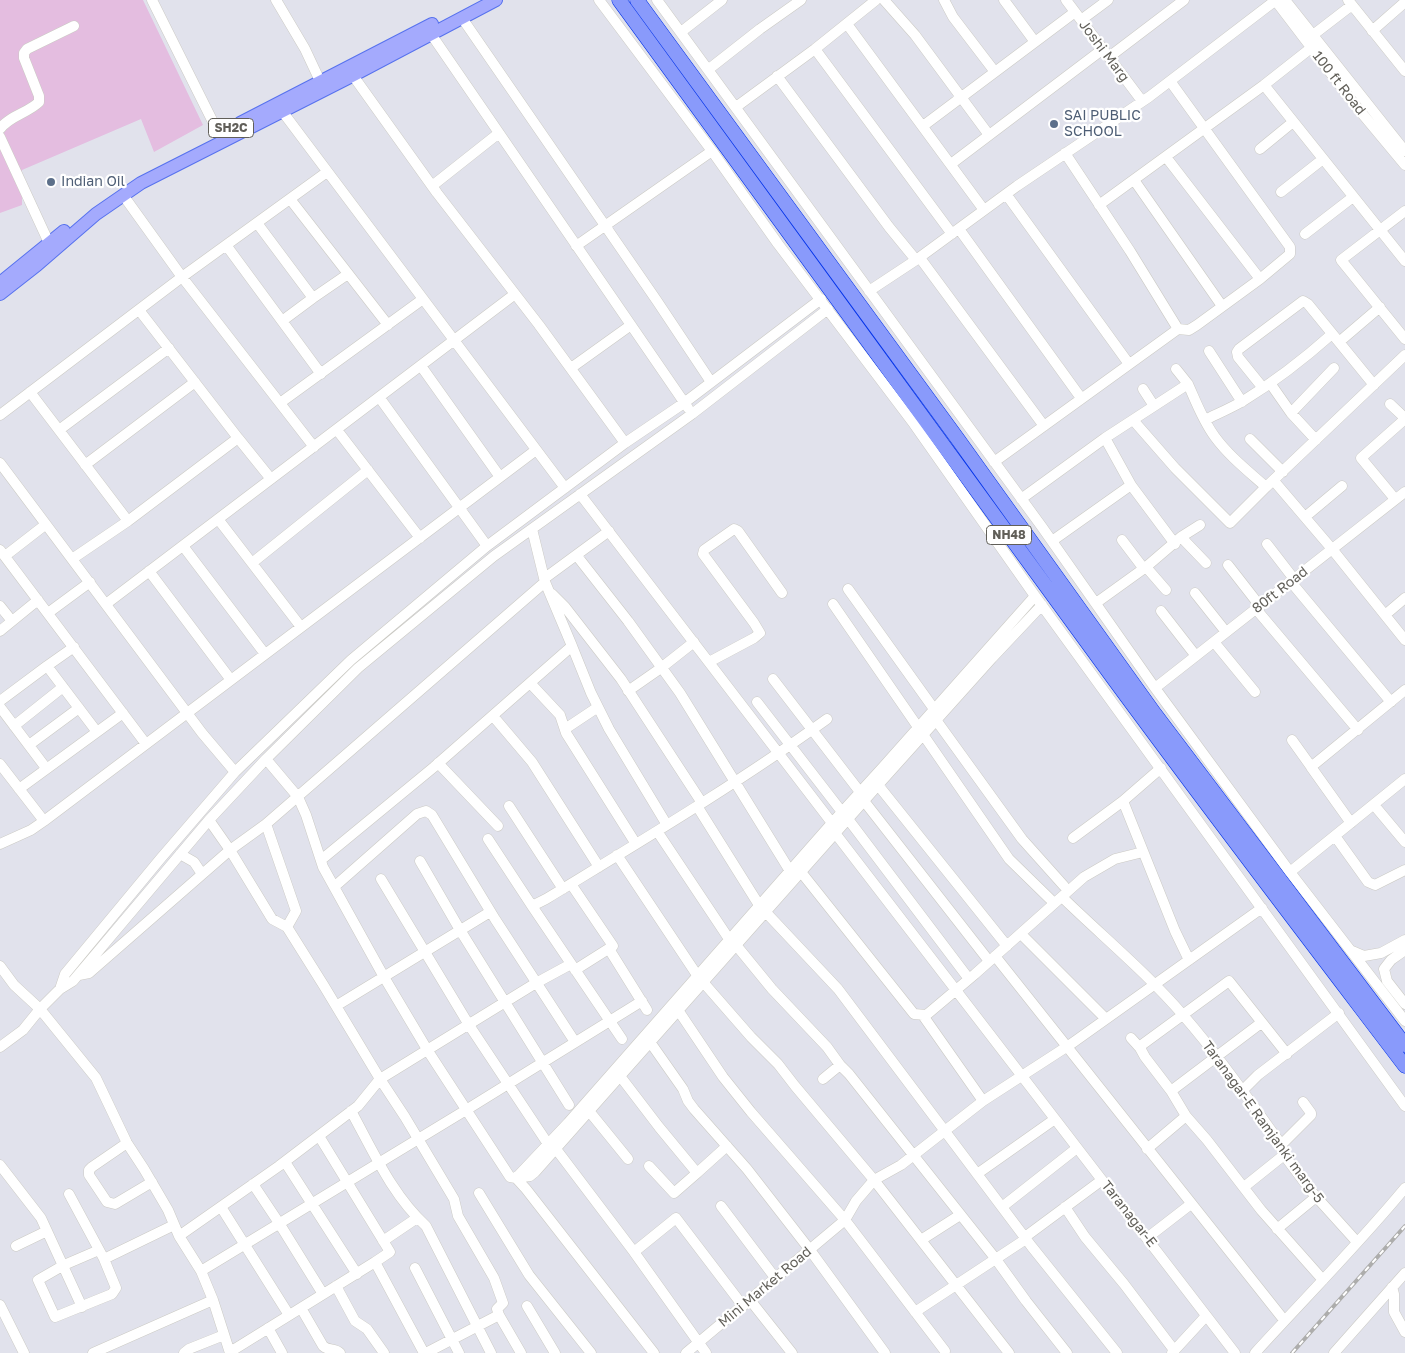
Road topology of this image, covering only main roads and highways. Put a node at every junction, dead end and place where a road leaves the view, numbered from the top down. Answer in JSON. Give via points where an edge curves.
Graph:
{"nodes":[{"id":1,"x":479,"y":0,"type":"edge"},
{"id":2,"x":496,"y":0,"type":"edge"},
{"id":3,"x":619,"y":0,"type":"edge"},
{"id":4,"x":637,"y":0,"type":"edge"},
{"id":5,"x":350,"y":71,"type":"junction"},
{"id":6,"x":65,"y":236,"type":"junction"},
{"id":7,"x":0,"y":283,"type":"edge"},
{"id":8,"x":0,"y":294,"type":"edge"},
{"id":9,"x":1405,"y":1045,"type":"edge"},
{"id":10,"x":1405,"y":1066,"type":"edge"}],
"edges":[{"from":1,"to":5,"type":"main road","number":"SH2C"},
{"from":2,"to":5,"type":"main road","number":"SH2C"},
{"from":3,"to":10,"type":"highway","number":"NH48","via":[[1118,686]]},
{"from":4,"to":9,"type":"highway","number":"NH48","via":[[1161,722]]},
{"from":5,"to":6,"type":"main road","number":"SH2C","via":[[282,111],[155,175]]},
{"from":5,"to":6,"type":"main road","number":"SH2C","via":[[320,81],[138,176],[110,195]]},
{"from":6,"to":7,"type":"main road","number":"SH2C","via":[[49,244]]},
{"from":6,"to":8,"type":"main road","number":"SH2C","via":[[37,266]]}]}
